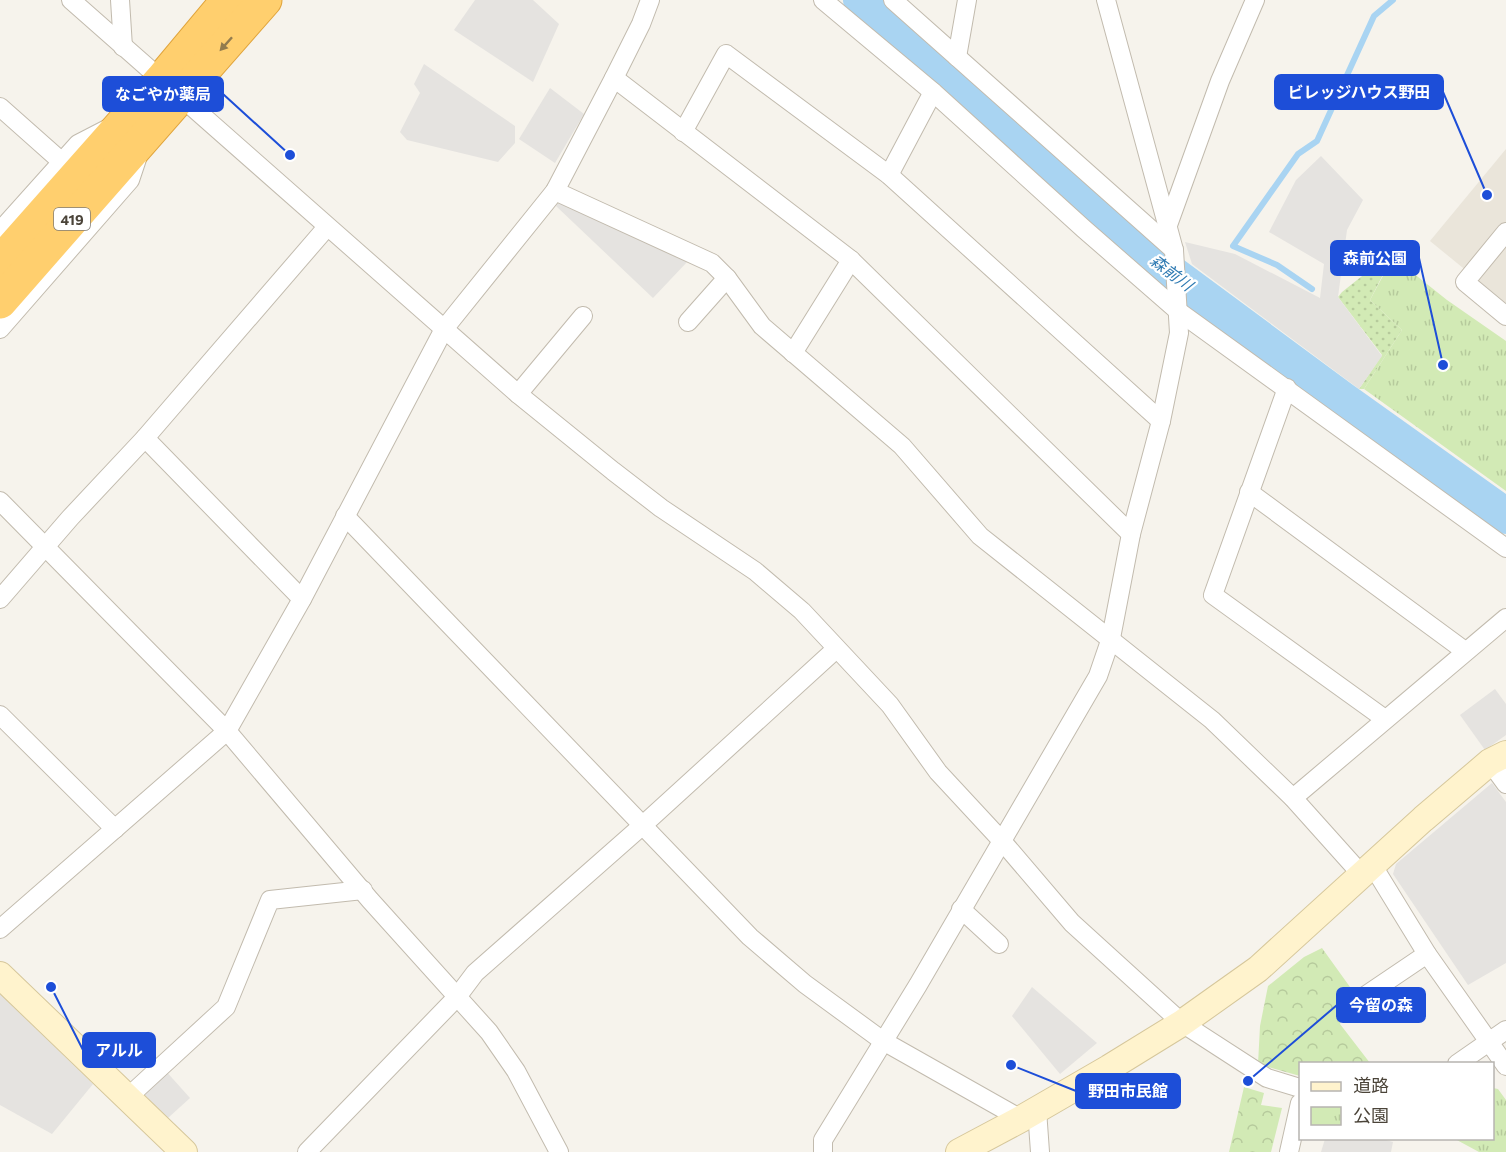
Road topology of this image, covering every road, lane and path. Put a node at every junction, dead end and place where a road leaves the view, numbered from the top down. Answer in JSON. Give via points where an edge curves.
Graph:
{"nodes":[{"id":1,"x":71,"y":0,"type":"edge"},
{"id":2,"x":120,"y":0,"type":"edge"},
{"id":3,"x":228,"y":0,"type":"edge"},
{"id":4,"x":265,"y":0,"type":"edge"},
{"id":5,"x":650,"y":0,"type":"edge"},
{"id":6,"x":823,"y":0,"type":"edge"},
{"id":7,"x":893,"y":0,"type":"edge"},
{"id":8,"x":967,"y":0,"type":"edge"},
{"id":9,"x":1106,"y":0,"type":"edge"},
{"id":10,"x":1254,"y":0,"type":"edge"},
{"id":11,"x":123,"y":47,"type":"junction"},
{"id":12,"x":957,"y":57,"type":"junction"},
{"id":13,"x":614,"y":78,"type":"junction"},
{"id":14,"x":171,"y":87,"type":"junction"},
{"id":15,"x":933,"y":92,"type":"junction"},
{"id":16,"x":0,"y":107,"type":"edge"},
{"id":17,"x":135,"y":128,"type":"junction"},
{"id":18,"x":683,"y":132,"type":"junction"},
{"id":19,"x":62,"y":162,"type":"junction"},
{"id":20,"x":889,"y":175,"type":"junction"},
{"id":21,"x":555,"y":191,"type":"junction"},
{"id":22,"x":1168,"y":225,"type":"junction"},
{"id":23,"x":327,"y":227,"type":"junction"},
{"id":24,"x":0,"y":231,"type":"edge"},
{"id":25,"x":1506,"y":232,"type":"edge"},
{"id":26,"x":1174,"y":250,"type":"junction"},
{"id":27,"x":851,"y":260,"type":"junction"},
{"id":28,"x":0,"y":262,"type":"edge"},
{"id":29,"x":727,"y":278,"type":"junction"},
{"id":30,"x":0,"y":302,"type":"edge"},
{"id":31,"x":1178,"y":310,"type":"junction"},
{"id":32,"x":583,"y":316,"type":"dead end"},
{"id":33,"x":1506,"y":316,"type":"edge"},
{"id":34,"x":688,"y":322,"type":"dead end"},
{"id":35,"x":444,"y":329,"type":"junction"},
{"id":36,"x":0,"y":330,"type":"edge"},
{"id":37,"x":793,"y":353,"type":"junction"},
{"id":38,"x":1287,"y":388,"type":"junction"},
{"id":39,"x":518,"y":394,"type":"junction"},
{"id":40,"x":1161,"y":421,"type":"junction"},
{"id":41,"x":145,"y":438,"type":"junction"},
{"id":42,"x":1249,"y":492,"type":"junction"},
{"id":43,"x":0,"y":501,"type":"edge"},
{"id":44,"x":345,"y":516,"type":"junction"},
{"id":45,"x":1131,"y":534,"type":"junction"},
{"id":46,"x":45,"y":547,"type":"junction"},
{"id":47,"x":1506,"y":548,"type":"edge"},
{"id":48,"x":0,"y":599,"type":"edge"},
{"id":49,"x":302,"y":599,"type":"junction"},
{"id":50,"x":1506,"y":618,"type":"edge"},
{"id":51,"x":1111,"y":638,"type":"junction"},
{"id":52,"x":836,"y":649,"type":"junction"},
{"id":53,"x":1466,"y":651,"type":"junction"},
{"id":54,"x":0,"y":715,"type":"edge"},
{"id":55,"x":1385,"y":719,"type":"junction"},
{"id":56,"x":227,"y":731,"type":"junction"},
{"id":57,"x":1498,"y":758,"type":"edge"},
{"id":58,"x":1506,"y":784,"type":"edge"},
{"id":59,"x":1293,"y":798,"type":"junction"},
{"id":60,"x":643,"y":825,"type":"junction"},
{"id":61,"x":115,"y":829,"type":"junction"},
{"id":62,"x":1002,"y":841,"type":"junction"},
{"id":63,"x":1367,"y":870,"type":"junction"},
{"id":64,"x":363,"y":890,"type":"junction"},
{"id":65,"x":961,"y":909,"type":"junction"},
{"id":66,"x":0,"y":929,"type":"edge"},
{"id":67,"x":999,"y":944,"type":"dead end"},
{"id":68,"x":1427,"y":954,"type":"junction"},
{"id":69,"x":0,"y":975,"type":"edge"},
{"id":70,"x":457,"y":997,"type":"junction"},
{"id":71,"x":1353,"y":1004,"type":"dead end"},
{"id":72,"x":1182,"y":1023,"type":"junction"},
{"id":73,"x":1506,"y":1030,"type":"edge"},
{"id":74,"x":883,"y":1041,"type":"junction"},
{"id":75,"x":1488,"y":1042,"type":"junction"},
{"id":76,"x":1460,"y":1062,"type":"edge"},
{"id":77,"x":1506,"y":1066,"type":"edge"},
{"id":78,"x":1299,"y":1088,"type":"edge"},
{"id":79,"x":127,"y":1098,"type":"junction"},
{"id":80,"x":1299,"y":1107,"type":"edge"},
{"id":81,"x":1029,"y":1115,"type":"junction"},
{"id":82,"x":184,"y":1152,"type":"edge"},
{"id":83,"x":308,"y":1152,"type":"edge"},
{"id":84,"x":559,"y":1152,"type":"edge"},
{"id":85,"x":823,"y":1152,"type":"edge"},
{"id":86,"x":959,"y":1152,"type":"edge"},
{"id":87,"x":1040,"y":1152,"type":"edge"},
{"id":88,"x":1289,"y":1152,"type":"edge"}],
"edges":[{"from":1,"to":11,"type":"street"},
{"from":2,"to":11,"type":"street"},
{"from":3,"to":14,"type":"highway","number":"419"},
{"from":4,"to":14,"type":"highway","number":"419","one_way":true},
{"from":5,"to":13,"type":"street"},
{"from":6,"to":15,"type":"street"},
{"from":7,"to":12,"type":"street"},
{"from":8,"to":12,"type":"street"},
{"from":9,"to":22,"type":"street"},
{"from":10,"to":22,"type":"street"},
{"from":11,"to":14,"type":"street"},
{"from":12,"to":26,"type":"street"},
{"from":13,"to":18,"type":"street"},
{"from":13,"to":21,"type":"street"},
{"from":14,"to":17,"type":"highway","number":"419"},
{"from":14,"to":23,"type":"street"},
{"from":15,"to":20,"type":"street"},
{"from":15,"to":31,"type":"street"},
{"from":16,"to":19,"type":"street"},
{"from":17,"to":19,"type":"street","via":[[78,144]]},
{"from":17,"to":28,"type":"highway","number":"419"},
{"from":17,"to":30,"type":"highway","number":"419"},
{"from":17,"to":36,"type":"street","via":[[130,180]]},
{"from":18,"to":20,"type":"street","via":[[726,54]]},
{"from":18,"to":27,"type":"street"},
{"from":19,"to":24,"type":"street"},
{"from":20,"to":40,"type":"street"},
{"from":21,"to":29,"type":"street","via":[[712,263]]},
{"from":21,"to":35,"type":"street"},
{"from":22,"to":26,"type":"street"},
{"from":23,"to":35,"type":"street"},
{"from":23,"to":41,"type":"street"},
{"from":25,"to":33,"type":"street","via":[[1465,282]]},
{"from":26,"to":31,"type":"street"},
{"from":27,"to":37,"type":"street"},
{"from":27,"to":45,"type":"street"},
{"from":29,"to":34,"type":"street"},
{"from":29,"to":37,"type":"street","via":[[762,326]]},
{"from":31,"to":38,"type":"street"},
{"from":31,"to":40,"type":"street","via":[[1179,333]]},
{"from":32,"to":39,"type":"street"},
{"from":35,"to":39,"type":"street"},
{"from":35,"to":44,"type":"street"},
{"from":37,"to":51,"type":"street","via":[[902,446],[980,536]]},
{"from":38,"to":42,"type":"street"},
{"from":38,"to":47,"type":"street"},
{"from":39,"to":52,"type":"street","via":[[661,508],[756,571],[802,611]]},
{"from":40,"to":45,"type":"street"},
{"from":41,"to":46,"type":"street"},
{"from":41,"to":49,"type":"street"},
{"from":42,"to":53,"type":"street"},
{"from":42,"to":55,"type":"street","via":[[1213,596]]},
{"from":43,"to":46,"type":"street"},
{"from":44,"to":49,"type":"street"},
{"from":44,"to":60,"type":"street"},
{"from":45,"to":51,"type":"street"},
{"from":46,"to":48,"type":"street"},
{"from":46,"to":56,"type":"street"},
{"from":49,"to":56,"type":"street"},
{"from":50,"to":53,"type":"street"},
{"from":51,"to":59,"type":"street","via":[[1212,720]]},
{"from":51,"to":62,"type":"street","via":[[1098,676]]},
{"from":52,"to":60,"type":"street"},
{"from":52,"to":62,"type":"street","via":[[890,705],[938,772]]},
{"from":53,"to":55,"type":"street"},
{"from":54,"to":61,"type":"street"},
{"from":55,"to":59,"type":"street"},
{"from":56,"to":61,"type":"street"},
{"from":56,"to":64,"type":"street"},
{"from":57,"to":58,"type":"street"},
{"from":57,"to":63,"type":"street"},
{"from":59,"to":63,"type":"street"},
{"from":60,"to":70,"type":"street","via":[[475,973]]},
{"from":60,"to":74,"type":"street","via":[[750,937],[805,984]]},
{"from":61,"to":66,"type":"street"},
{"from":62,"to":65,"type":"street"},
{"from":62,"to":72,"type":"street","via":[[1072,923]]},
{"from":63,"to":68,"type":"street"},
{"from":63,"to":72,"type":"street","via":[[1258,969]]},
{"from":64,"to":70,"type":"street"},
{"from":64,"to":79,"type":"street","via":[[270,900],[226,1007]]},
{"from":65,"to":67,"type":"street"},
{"from":65,"to":74,"type":"street"},
{"from":68,"to":71,"type":"street"},
{"from":68,"to":75,"type":"street"},
{"from":69,"to":79,"type":"street"},
{"from":70,"to":83,"type":"street"},
{"from":70,"to":84,"type":"street","via":[[489,1032],[516,1071]]},
{"from":72,"to":78,"type":"street","via":[[1267,1078]]},
{"from":72,"to":81,"type":"street"},
{"from":73,"to":75,"type":"street"},
{"from":74,"to":81,"type":"street"},
{"from":74,"to":85,"type":"street","via":[[823,1140]]},
{"from":75,"to":76,"type":"street"},
{"from":75,"to":77,"type":"street"},
{"from":79,"to":82,"type":"street"},
{"from":80,"to":88,"type":"street"},
{"from":81,"to":86,"type":"street"},
{"from":81,"to":87,"type":"street"}]}
